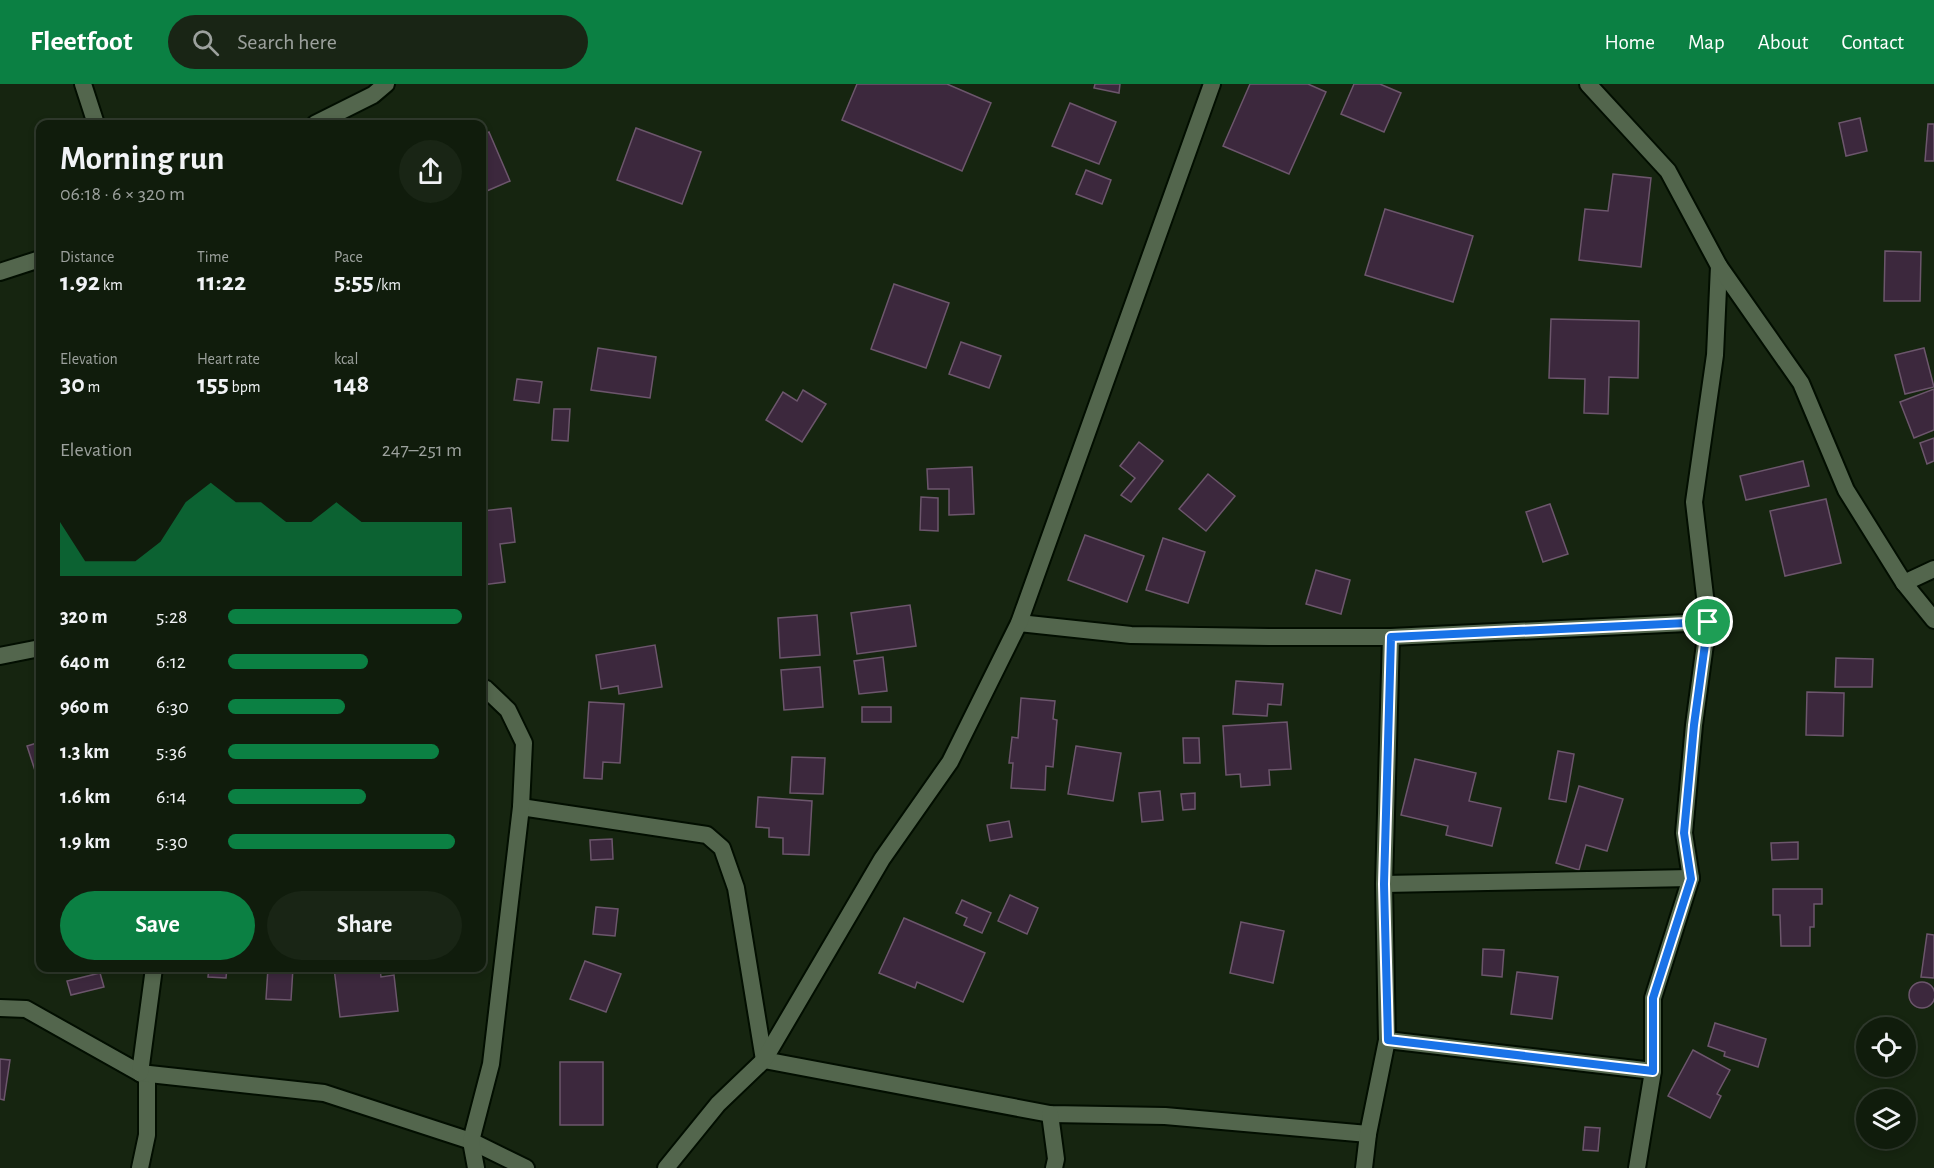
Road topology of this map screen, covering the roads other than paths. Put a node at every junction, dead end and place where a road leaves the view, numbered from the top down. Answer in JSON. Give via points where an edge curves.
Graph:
{"nodes":[{"id":1,"x":83,"y":84,"type":"edge"},
{"id":2,"x":1212,"y":84,"type":"edge"},
{"id":3,"x":1588,"y":84,"type":"edge"},
{"id":4,"x":377,"y":88,"type":"edge"},
{"id":5,"x":95,"y":120,"type":"edge"},
{"id":6,"x":322,"y":120,"type":"edge"},
{"id":7,"x":36,"y":260,"type":"edge"},
{"id":8,"x":1719,"y":266,"type":"junction"},
{"id":9,"x":0,"y":272,"type":"edge"},
{"id":10,"x":1934,"y":569,"type":"edge"},
{"id":11,"x":1904,"y":583,"type":"junction"},
{"id":12,"x":1934,"y":620,"type":"edge"},
{"id":13,"x":1708,"y":622,"type":"junction"},
{"id":14,"x":1019,"y":623,"type":"junction"},
{"id":15,"x":1391,"y":637,"type":"junction"},
{"id":16,"x":36,"y":649,"type":"edge"},
{"id":17,"x":0,"y":656,"type":"edge"},
{"id":18,"x":486,"y":688,"type":"edge"},
{"id":19,"x":522,"y":807,"type":"junction"},
{"id":20,"x":1691,"y":879,"type":"junction"},
{"id":21,"x":1384,"y":884,"type":"junction"},
{"id":22,"x":153,"y":972,"type":"edge"},
{"id":23,"x":0,"y":1008,"type":"edge"},
{"id":24,"x":1388,"y":1040,"type":"junction"},
{"id":25,"x":764,"y":1060,"type":"junction"},
{"id":26,"x":1653,"y":1071,"type":"junction"},
{"id":27,"x":140,"y":1073,"type":"junction"},
{"id":28,"x":1050,"y":1114,"type":"junction"},
{"id":29,"x":1368,"y":1134,"type":"junction"},
{"id":30,"x":471,"y":1141,"type":"junction"},
{"id":31,"x":140,"y":1168,"type":"edge"},
{"id":32,"x":476,"y":1168,"type":"edge"},
{"id":33,"x":526,"y":1168,"type":"edge"},
{"id":34,"x":666,"y":1168,"type":"edge"},
{"id":35,"x":1054,"y":1168,"type":"edge"},
{"id":36,"x":1364,"y":1168,"type":"edge"},
{"id":37,"x":1637,"y":1168,"type":"edge"}],
"edges":[{"from":1,"to":5,"type":"street"},
{"from":2,"to":14,"type":"street"},
{"from":3,"to":8,"type":"street","via":[[1668,171]]},
{"from":4,"to":6,"type":"street"},
{"from":7,"to":9,"type":"street"},
{"from":8,"to":11,"type":"street","via":[[1801,383],[1846,490]]},
{"from":8,"to":13,"type":"street","via":[[1715,355],[1694,502]]},
{"from":10,"to":11,"type":"street"},
{"from":11,"to":12,"type":"street"},
{"from":13,"to":15,"type":"street"},
{"from":13,"to":20,"type":"street","via":[[1684,833]]},
{"from":14,"to":15,"type":"street","via":[[1131,635]]},
{"from":14,"to":25,"type":"street","via":[[950,762],[882,859]]},
{"from":15,"to":21,"type":"street"},
{"from":16,"to":17,"type":"street"},
{"from":18,"to":19,"type":"street","via":[[508,710],[524,743]]},
{"from":19,"to":25,"type":"street","via":[[707,835],[722,848],[736,888]]},
{"from":19,"to":30,"type":"street","via":[[491,1064]]},
{"from":20,"to":21,"type":"street"},
{"from":20,"to":26,"type":"street","via":[[1653,998]]},
{"from":21,"to":24,"type":"street"},
{"from":22,"to":27,"type":"street"},
{"from":23,"to":27,"type":"street","via":[[26,1009]]},
{"from":24,"to":26,"type":"street"},
{"from":24,"to":29,"type":"street"},
{"from":25,"to":28,"type":"street"},
{"from":25,"to":34,"type":"street","via":[[718,1104]]},
{"from":26,"to":37,"type":"street"},
{"from":27,"to":30,"type":"street","via":[[324,1093]]},
{"from":27,"to":31,"type":"street","via":[[147,1077],[147,1135]]},
{"from":28,"to":29,"type":"street","via":[[1165,1116]]},
{"from":28,"to":35,"type":"street"},
{"from":29,"to":36,"type":"street"},
{"from":30,"to":32,"type":"street"},
{"from":30,"to":33,"type":"street"}]}
